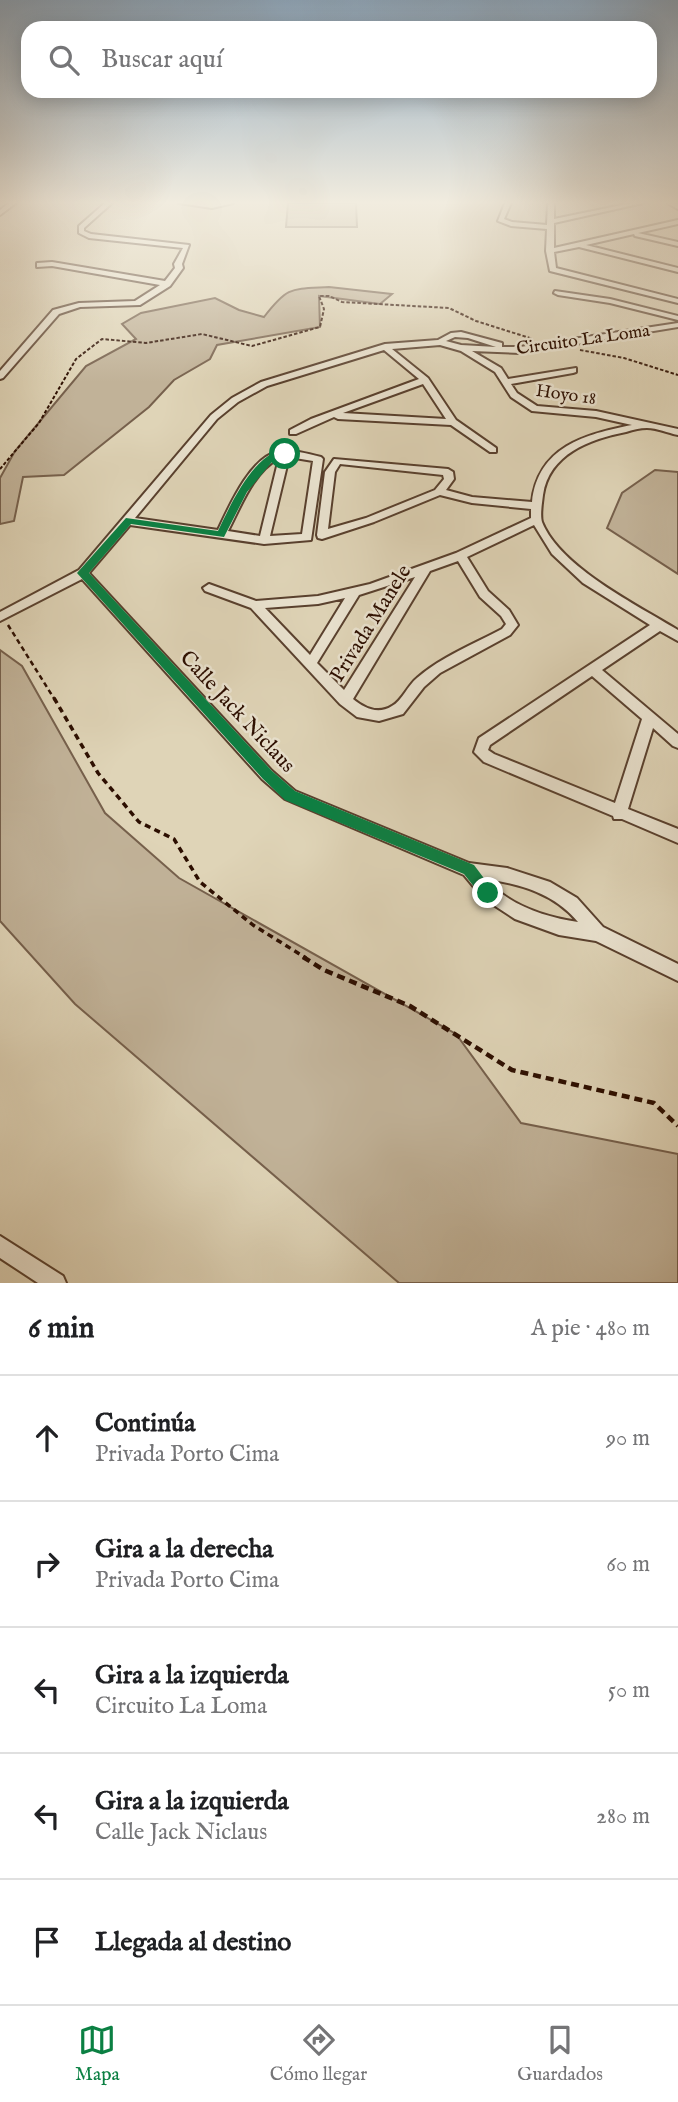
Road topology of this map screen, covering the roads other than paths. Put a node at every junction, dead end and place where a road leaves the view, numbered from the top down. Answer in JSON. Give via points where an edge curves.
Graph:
{"nodes":[{"id":1,"x":179,"y":263,"type":"edge"},
{"id":2,"x":551,"y":263,"type":"edge"},
{"id":3,"x":648,"y":263,"type":"edge"},
{"id":4,"x":40,"y":265,"type":"dead end"},
{"id":5,"x":678,"y":270,"type":"edge"},
{"id":6,"x":162,"y":285,"type":"junction"},
{"id":7,"x":558,"y":293,"type":"dead end"},
{"id":8,"x":678,"y":301,"type":"edge"},
{"id":9,"x":678,"y":318,"type":"edge"},
{"id":10,"x":678,"y":325,"type":"edge"},
{"id":11,"x":440,"y":342,"type":"junction"},
{"id":12,"x":385,"y":347,"type":"junction"},
{"id":13,"x":461,"y":348,"type":"junction"},
{"id":14,"x":520,"y":350,"type":"junction"},
{"id":15,"x":498,"y":370,"type":"junction"},
{"id":16,"x":573,"y":370,"type":"dead end"},
{"id":17,"x":2,"y":371,"type":"edge"},
{"id":18,"x":425,"y":380,"type":"junction"},
{"id":19,"x":506,"y":382,"type":"junction"},
{"id":20,"x":575,"y":412,"type":"junction"},
{"id":21,"x":332,"y":416,"type":"junction"},
{"id":22,"x":453,"y":422,"type":"junction"},
{"id":23,"x":646,"y":425,"type":"junction"},
{"id":24,"x":293,"y":432,"type":"dead end"},
{"id":25,"x":678,"y":432,"type":"edge"},
{"id":26,"x":591,"y":435,"type":"junction"},
{"id":27,"x":493,"y":450,"type":"dead end"},
{"id":28,"x":285,"y":454,"type":"junction"},
{"id":29,"x":439,"y":492,"type":"junction"},
{"id":30,"x":537,"y":506,"type":"junction"},
{"id":31,"x":536,"y":520,"type":"junction"},
{"id":32,"x":129,"y":521,"type":"junction"},
{"id":33,"x":221,"y":535,"type":"junction"},
{"id":34,"x":264,"y":540,"type":"junction"},
{"id":35,"x":460,"y":556,"type":"junction"},
{"id":36,"x":427,"y":567,"type":"junction"},
{"id":37,"x":83,"y":573,"type":"junction"},
{"id":38,"x":209,"y":588,"type":"dead end"},
{"id":39,"x":355,"y":592,"type":"junction"},
{"id":40,"x":255,"y":604,"type":"junction"},
{"id":41,"x":1,"y":616,"type":"edge"},
{"id":42,"x":659,"y":625,"type":"junction"},
{"id":43,"x":678,"y":636,"type":"edge"},
{"id":44,"x":310,"y":663,"type":"junction"},
{"id":45,"x":594,"y":670,"type":"junction"},
{"id":46,"x":345,"y":700,"type":"junction"},
{"id":47,"x":649,"y":718,"type":"junction"},
{"id":48,"x":678,"y":742,"type":"edge"},
{"id":49,"x":619,"y":814,"type":"junction"},
{"id":50,"x":678,"y":836,"type":"edge"},
{"id":51,"x":469,"y":870,"type":"junction"},
{"id":52,"x":597,"y":933,"type":"junction"},
{"id":53,"x":678,"y":973,"type":"edge"},
{"id":54,"x":0,"y":1246,"type":"edge"},
{"id":55,"x":57,"y":1283,"type":"edge"}],
"edges":[{"from":1,"to":6,"type":"street"},
{"from":2,"to":8,"type":"street","via":[[557,270]]},
{"from":3,"to":5,"type":"street"},
{"from":4,"to":6,"type":"street"},
{"from":6,"to":17,"type":"street","via":[[137,303],[79,305],[56,312]]},
{"from":7,"to":9,"type":"street"},
{"from":10,"to":14,"type":"street","name":"Circuito La Loma"},
{"from":11,"to":12,"type":"street","name":"Circuito La Loma"},
{"from":11,"to":13,"type":"street","name":"Circuito La Loma"},
{"from":11,"to":14,"type":"street","via":[[466,334]]},
{"from":12,"to":18,"type":"street"},
{"from":12,"to":32,"type":"street","name":"Circuito La Loma","via":[[284,376],[235,400],[214,417]]},
{"from":13,"to":14,"type":"street","name":"Circuito La Loma"},
{"from":13,"to":15,"type":"street","name":"Hoyo 18"},
{"from":14,"to":15,"type":"street","via":[[500,362]]},
{"from":15,"to":19,"type":"street","name":"Hoyo 18"},
{"from":16,"to":19,"type":"street"},
{"from":18,"to":21,"type":"street"},
{"from":18,"to":22,"type":"street"},
{"from":19,"to":20,"type":"street","name":"Hoyo 18","via":[[514,395],[535,409]]},
{"from":20,"to":23,"type":"street","name":"Hoyo 18"},
{"from":20,"to":26,"type":"street"},
{"from":21,"to":22,"type":"street"},
{"from":21,"to":24,"type":"street"},
{"from":22,"to":27,"type":"street"},
{"from":23,"to":25,"type":"street"},
{"from":23,"to":26,"type":"street"},
{"from":26,"to":30,"type":"street","via":[[560,456],[543,478]]},
{"from":28,"to":33,"type":"street","via":[[269,460],[243,491]]},
{"from":28,"to":34,"type":"street"},
{"from":28,"to":34,"type":"street","via":[[318,459],[307,537]]},
{"from":29,"to":29,"type":"street","via":[[370,520],[322,535],[330,472],[337,461],[448,472],[449,479]]},
{"from":29,"to":30,"type":"street"},
{"from":30,"to":31,"type":"street"},
{"from":31,"to":35,"type":"street","name":"Privada Manele"},
{"from":31,"to":42,"type":"street","via":[[556,551],[587,580]]},
{"from":32,"to":33,"type":"street"},
{"from":32,"to":37,"type":"street","name":"Circuito La Loma"},
{"from":33,"to":34,"type":"street"},
{"from":35,"to":36,"type":"street","name":"Privada Manele"},
{"from":35,"to":46,"type":"street","name":"Privada Manele","via":[[484,594],[512,625],[436,670],[398,710],[379,716],[362,713]]},
{"from":36,"to":39,"type":"street","name":"Privada Manele"},
{"from":36,"to":46,"type":"street","name":"Privada Manele"},
{"from":37,"to":41,"type":"street","name":"Circuito La Loma"},
{"from":37,"to":51,"type":"street","name":"Calle Jack Niclaus","via":[[290,796]]},
{"from":38,"to":40,"type":"street","name":"Privada Manele"},
{"from":39,"to":40,"type":"street","name":"Privada Manele","via":[[318,600]]},
{"from":39,"to":44,"type":"street","name":"Privada Manele"},
{"from":40,"to":44,"type":"street","name":"Privada Manele"},
{"from":42,"to":43,"type":"street"},
{"from":42,"to":45,"type":"street"},
{"from":44,"to":46,"type":"street","name":"Privada Manele"},
{"from":45,"to":47,"type":"street"},
{"from":45,"to":49,"type":"street","via":[[484,742],[481,752]]},
{"from":47,"to":48,"type":"street"},
{"from":47,"to":49,"type":"street"},
{"from":49,"to":50,"type":"street"},
{"from":51,"to":52,"type":"street","name":"Calle Jack Niclaus","via":[[488,893],[521,914]]},
{"from":51,"to":52,"type":"street","name":"Calle Jack Niclaus","via":[[529,881],[568,901]]},
{"from":52,"to":53,"type":"street","name":"Calle Jack Niclaus"},
{"from":54,"to":55,"type":"street"}]}
